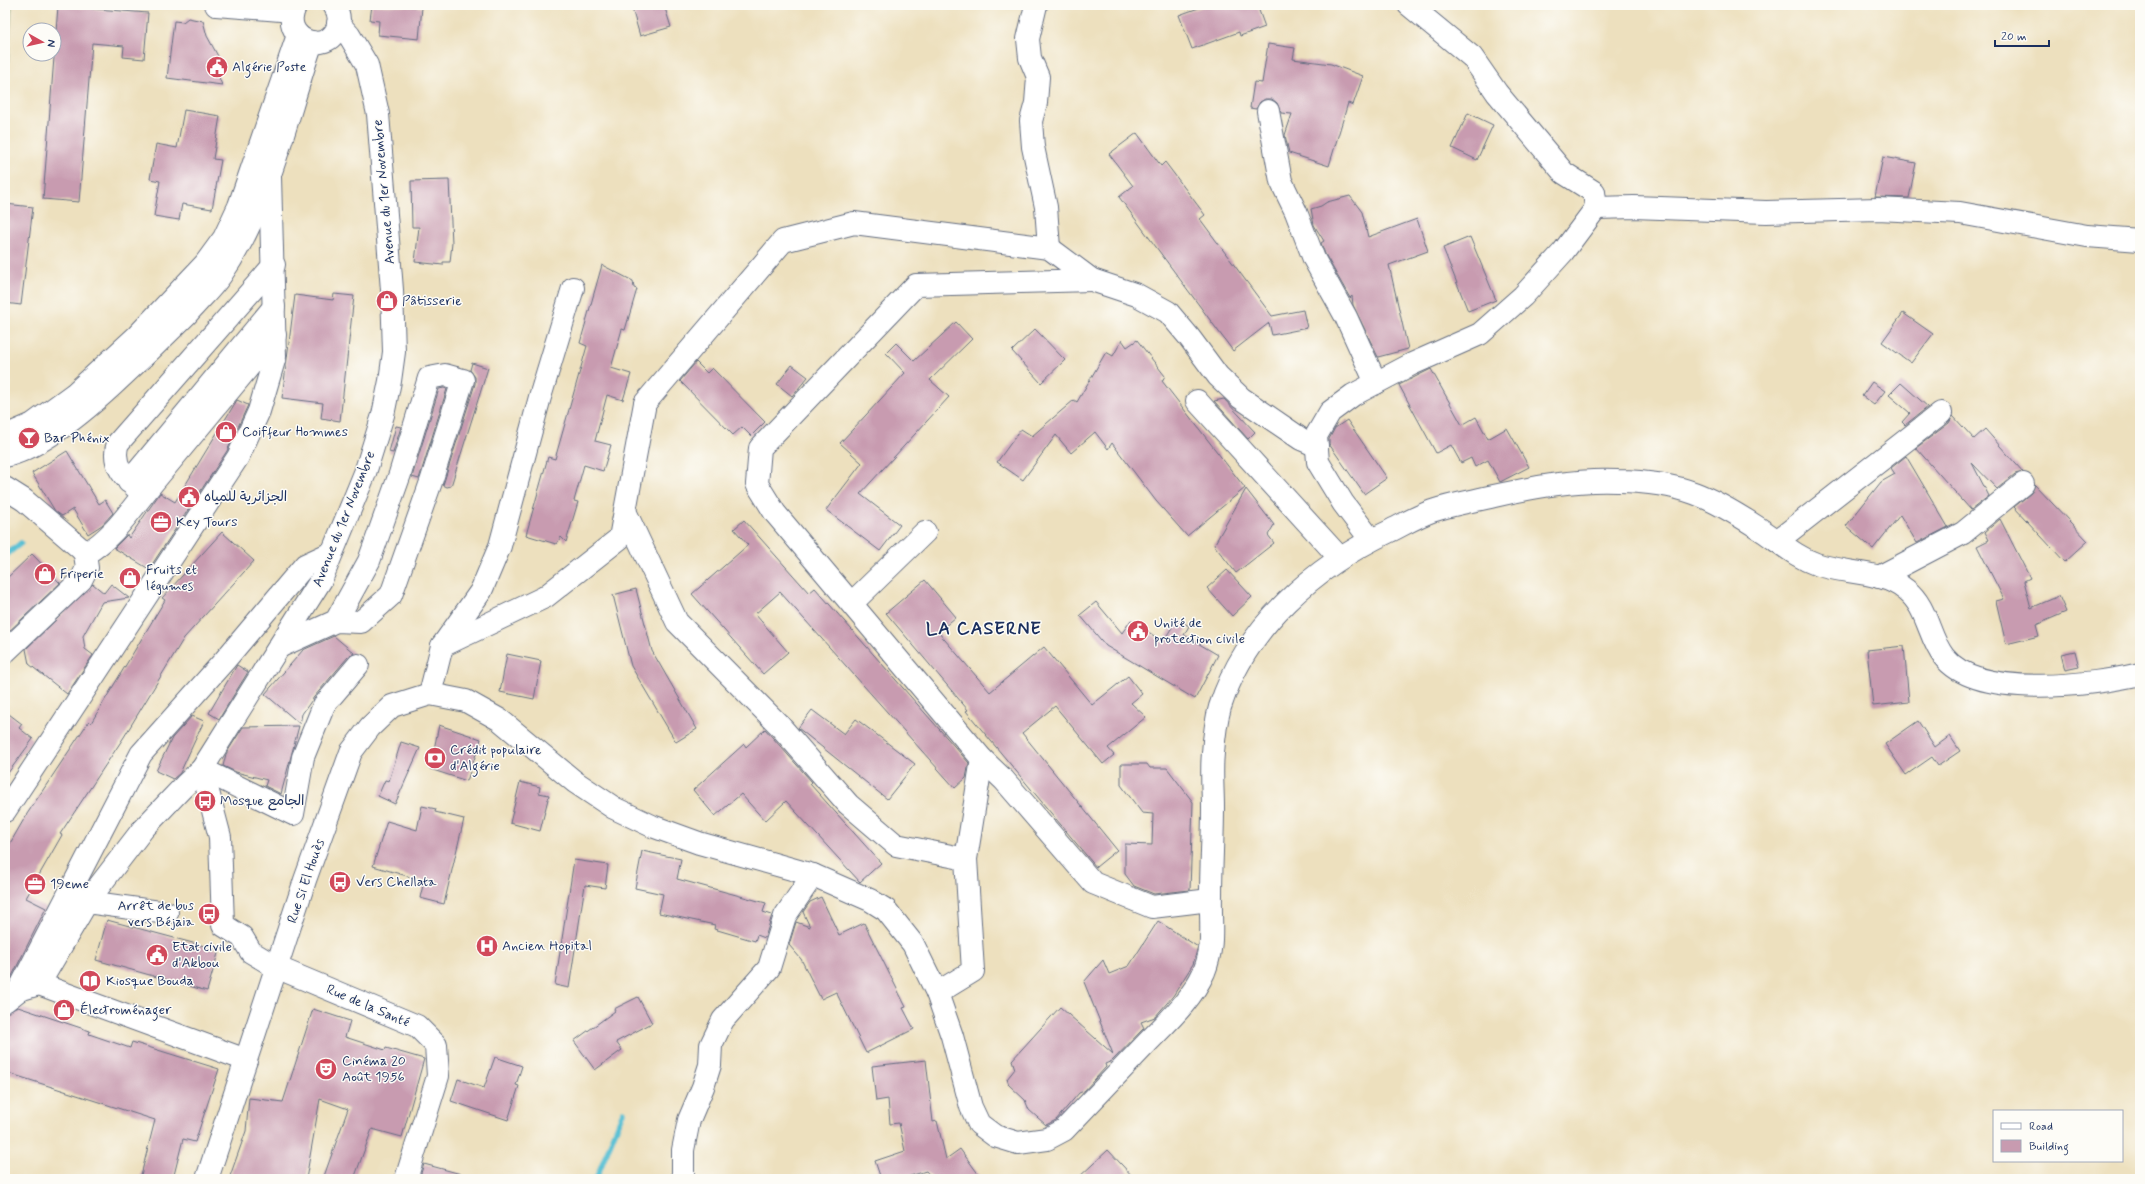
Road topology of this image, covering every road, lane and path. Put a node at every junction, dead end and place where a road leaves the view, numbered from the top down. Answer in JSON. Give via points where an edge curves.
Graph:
{"nodes":[{"id":1,"x":216,"y":5,"type":"edge"},
{"id":2,"x":1036,"y":5,"type":"edge"},
{"id":3,"x":1409,"y":5,"type":"edge"},
{"id":4,"x":294,"y":8,"type":"edge"},
{"id":5,"x":336,"y":14,"type":"edge"},
{"id":6,"x":305,"y":39,"type":"junction"},
{"id":7,"x":1268,"y":111,"type":"dead end"},
{"id":8,"x":270,"y":177,"type":"junction"},
{"id":9,"x":1596,"y":208,"type":"junction"},
{"id":10,"x":2140,"y":240,"type":"edge"},
{"id":11,"x":1049,"y":248,"type":"junction"},
{"id":12,"x":274,"y":265,"type":"junction"},
{"id":13,"x":1092,"y":280,"type":"junction"},
{"id":14,"x":573,"y":288,"type":"dead end"},
{"id":15,"x":274,"y":307,"type":"junction"},
{"id":16,"x":275,"y":335,"type":"junction"},
{"id":17,"x":1376,"y":383,"type":"junction"},
{"id":18,"x":1197,"y":401,"type":"dead end"},
{"id":19,"x":1941,"y":413,"type":"dead end"},
{"id":20,"x":5,"y":436,"type":"edge"},
{"id":21,"x":1316,"y":446,"type":"junction"},
{"id":22,"x":5,"y":456,"type":"edge"},
{"id":23,"x":5,"y":467,"type":"edge"},
{"id":24,"x":400,"y":474,"type":"junction"},
{"id":25,"x":431,"y":482,"type":"junction"},
{"id":26,"x":2023,"y":484,"type":"dead end"},
{"id":27,"x":5,"y":488,"type":"edge"},
{"id":28,"x":136,"y":488,"type":"junction"},
{"id":29,"x":24,"y":500,"type":"junction"},
{"id":30,"x":625,"y":512,"type":"junction"},
{"id":31,"x":924,"y":532,"type":"dead end"},
{"id":32,"x":1371,"y":540,"type":"junction"},
{"id":33,"x":1777,"y":540,"type":"junction"},
{"id":34,"x":331,"y":553,"type":"junction"},
{"id":35,"x":85,"y":554,"type":"junction"},
{"id":36,"x":1339,"y":557,"type":"junction"},
{"id":37,"x":1879,"y":577,"type":"junction"},
{"id":38,"x":852,"y":603,"type":"junction"},
{"id":39,"x":336,"y":620,"type":"junction"},
{"id":40,"x":281,"y":646,"type":"junction"},
{"id":41,"x":442,"y":646,"type":"junction"},
{"id":42,"x":5,"y":652,"type":"edge"},
{"id":43,"x":358,"y":665,"type":"dead end"},
{"id":44,"x":2140,"y":674,"type":"edge"},
{"id":45,"x":430,"y":694,"type":"junction"},
{"id":46,"x":982,"y":759,"type":"junction"},
{"id":47,"x":202,"y":769,"type":"junction"},
{"id":48,"x":5,"y":811,"type":"edge"},
{"id":49,"x":966,"y":859,"type":"junction"},
{"id":50,"x":813,"y":874,"type":"junction"},
{"id":51,"x":1210,"y":900,"type":"junction"},
{"id":52,"x":87,"y":902,"type":"junction"},
{"id":53,"x":168,"y":913,"type":"dead end"},
{"id":54,"x":276,"y":967,"type":"junction"},
{"id":55,"x":39,"y":984,"type":"junction"},
{"id":56,"x":938,"y":993,"type":"junction"},
{"id":57,"x":12,"y":996,"type":"edge"},
{"id":58,"x":246,"y":1060,"type":"junction"},
{"id":59,"x":207,"y":1179,"type":"edge"},
{"id":60,"x":406,"y":1179,"type":"edge"},
{"id":61,"x":683,"y":1179,"type":"edge"}],
"edges":[{"from":1,"to":4,"type":"street"},
{"from":2,"to":11,"type":"street","via":[[1028,39],[1030,58],[1038,77],[1032,128],[1033,147],[1046,207]]},
{"from":3,"to":9,"type":"street","via":[[1472,57],[1497,93],[1564,173],[1594,192]]},
{"from":4,"to":6,"type":"street","via":[[292,26]]},
{"from":5,"to":6,"type":"street","via":[[336,31],[331,37],[324,41]]},
{"from":5,"to":34,"type":"street","name":"Avenue du 1er Novembre","via":[[367,65],[378,114],[386,194],[394,352],[383,415],[366,473]]},
{"from":6,"to":8,"type":"street"},
{"from":6,"to":20,"type":"street","via":[[239,206],[224,238],[205,264],[137,336],[74,394],[33,424]]},
{"from":7,"to":17,"type":"street","via":[[1281,180],[1314,259],[1346,317]]},
{"from":8,"to":12,"type":"street"},
{"from":8,"to":22,"type":"street","via":[[239,248],[206,294],[93,404],[44,438]]},
{"from":9,"to":10,"type":"street","via":[[1766,212],[1878,208],[1960,213],[2087,236]]},
{"from":9,"to":17,"type":"street","via":[[1563,252],[1523,296],[1480,334]]},
{"from":11,"to":13,"type":"street"},
{"from":11,"to":30,"type":"street","via":[[854,223],[783,241],[645,403]]},
{"from":12,"to":15,"type":"street"},
{"from":12,"to":28,"type":"street","via":[[118,443],[115,461]]},
{"from":13,"to":21,"type":"street","via":[[1137,295],[1168,312],[1218,376],[1241,398],[1301,439]]},
{"from":13,"to":38,"type":"street","via":[[916,285],[760,448],[757,484],[775,513]]},
{"from":14,"to":41,"type":"street","via":[[540,397],[500,546],[481,591]]},
{"from":15,"to":16,"type":"street"},
{"from":15,"to":28,"type":"street"},
{"from":16,"to":28,"type":"street"},
{"from":16,"to":48,"type":"street","via":[[275,357],[259,411],[238,457]]},
{"from":17,"to":21,"type":"street","via":[[1353,395],[1330,412],[1316,436]]},
{"from":18,"to":36,"type":"street"},
{"from":19,"to":33,"type":"street"},
{"from":21,"to":32,"type":"street","via":[[1318,462],[1342,503]]},
{"from":23,"to":29,"type":"street"},
{"from":24,"to":25,"type":"street"},
{"from":24,"to":25,"type":"street","via":[[429,378],[445,375],[463,380]]},
{"from":24,"to":39,"type":"street","via":[[369,561]]},
{"from":25,"to":39,"type":"street","via":[[391,595],[361,622]]},
{"from":26,"to":37,"type":"street","via":[[1963,533]]},
{"from":27,"to":29,"type":"street"},
{"from":28,"to":35,"type":"street","via":[[122,524],[97,547]]},
{"from":29,"to":35,"type":"street"},
{"from":30,"to":41,"type":"street","via":[[620,538],[545,597]]},
{"from":30,"to":49,"type":"street","via":[[677,622],[779,725],[848,804],[896,845]]},
{"from":31,"to":38,"type":"street"},
{"from":32,"to":33,"type":"street","name":"Rue Si El Houès","via":[[1431,511],[1534,487],[1612,480],[1656,482],[1692,491],[1715,501]]},
{"from":32,"to":36,"type":"street","name":"Rue Si El Houès"},
{"from":33,"to":37,"type":"street","name":"Rue Si El Houès","via":[[1795,554],[1814,563]]},
{"from":34,"to":40,"type":"street","name":"Avenue du 1er Novembre","via":[[321,580]]},
{"from":34,"to":57,"type":"street","via":[[305,565],[141,754]]},
{"from":35,"to":42,"type":"street","via":[[87,568],[81,580]]},
{"from":36,"to":51,"type":"street","name":"Rue Si El Houès","via":[[1260,629],[1237,668],[1219,709],[1212,756]]},
{"from":37,"to":44,"type":"street","name":"Rue Si El Houès","via":[[1903,587],[1916,598],[1945,658],[1957,669],[1977,680],[2030,686],[2111,681]]},
{"from":38,"to":46,"type":"street"},
{"from":39,"to":40,"type":"street"},
{"from":40,"to":47,"type":"street","name":"Avenue du 1er Novembre"},
{"from":41,"to":45,"type":"street"},
{"from":43,"to":47,"type":"street","via":[[324,705],[303,757],[293,814]]},
{"from":45,"to":50,"type":"street","name":"Rue Si El Houès","via":[[466,701],[500,720],[575,782],[614,808],[652,826],[699,843]]},
{"from":45,"to":54,"type":"street","name":"Rue Si El Houès","via":[[392,706],[370,727],[351,752]]},
{"from":46,"to":49,"type":"street"},
{"from":46,"to":51,"type":"street","via":[[1004,780],[1093,883],[1152,908]]},
{"from":47,"to":52,"type":"street","name":"Avenue du 1er Novembre","via":[[143,829]]},
{"from":47,"to":54,"type":"street","via":[[220,837],[223,925],[242,937],[251,952]]},
{"from":49,"to":56,"type":"street","via":[[973,971]]},
{"from":50,"to":56,"type":"street","name":"Rue Si El Houès","via":[[886,910],[913,944]]},
{"from":50,"to":61,"type":"street","via":[[785,916],[769,968],[724,1020],[711,1045],[710,1065],[704,1087],[689,1120],[683,1150]]},
{"from":51,"to":56,"type":"street","name":"Rue Si El Houès","via":[[1213,941],[1204,971],[1188,1000],[1064,1130],[1047,1139],[1018,1143],[995,1136],[978,1124]]},
{"from":52,"to":53,"type":"street"},
{"from":52,"to":55,"type":"street","name":"Avenue du 1er Novembre"},
{"from":54,"to":58,"type":"street","name":"Rue Si El Houès"},
{"from":54,"to":60,"type":"street","name":"Rue de la Santé","via":[[417,1026],[436,1045],[438,1076]]},
{"from":55,"to":57,"type":"street"},
{"from":55,"to":58,"type":"street"},
{"from":58,"to":59,"type":"street","name":"Rue Si El Houès"}]}
